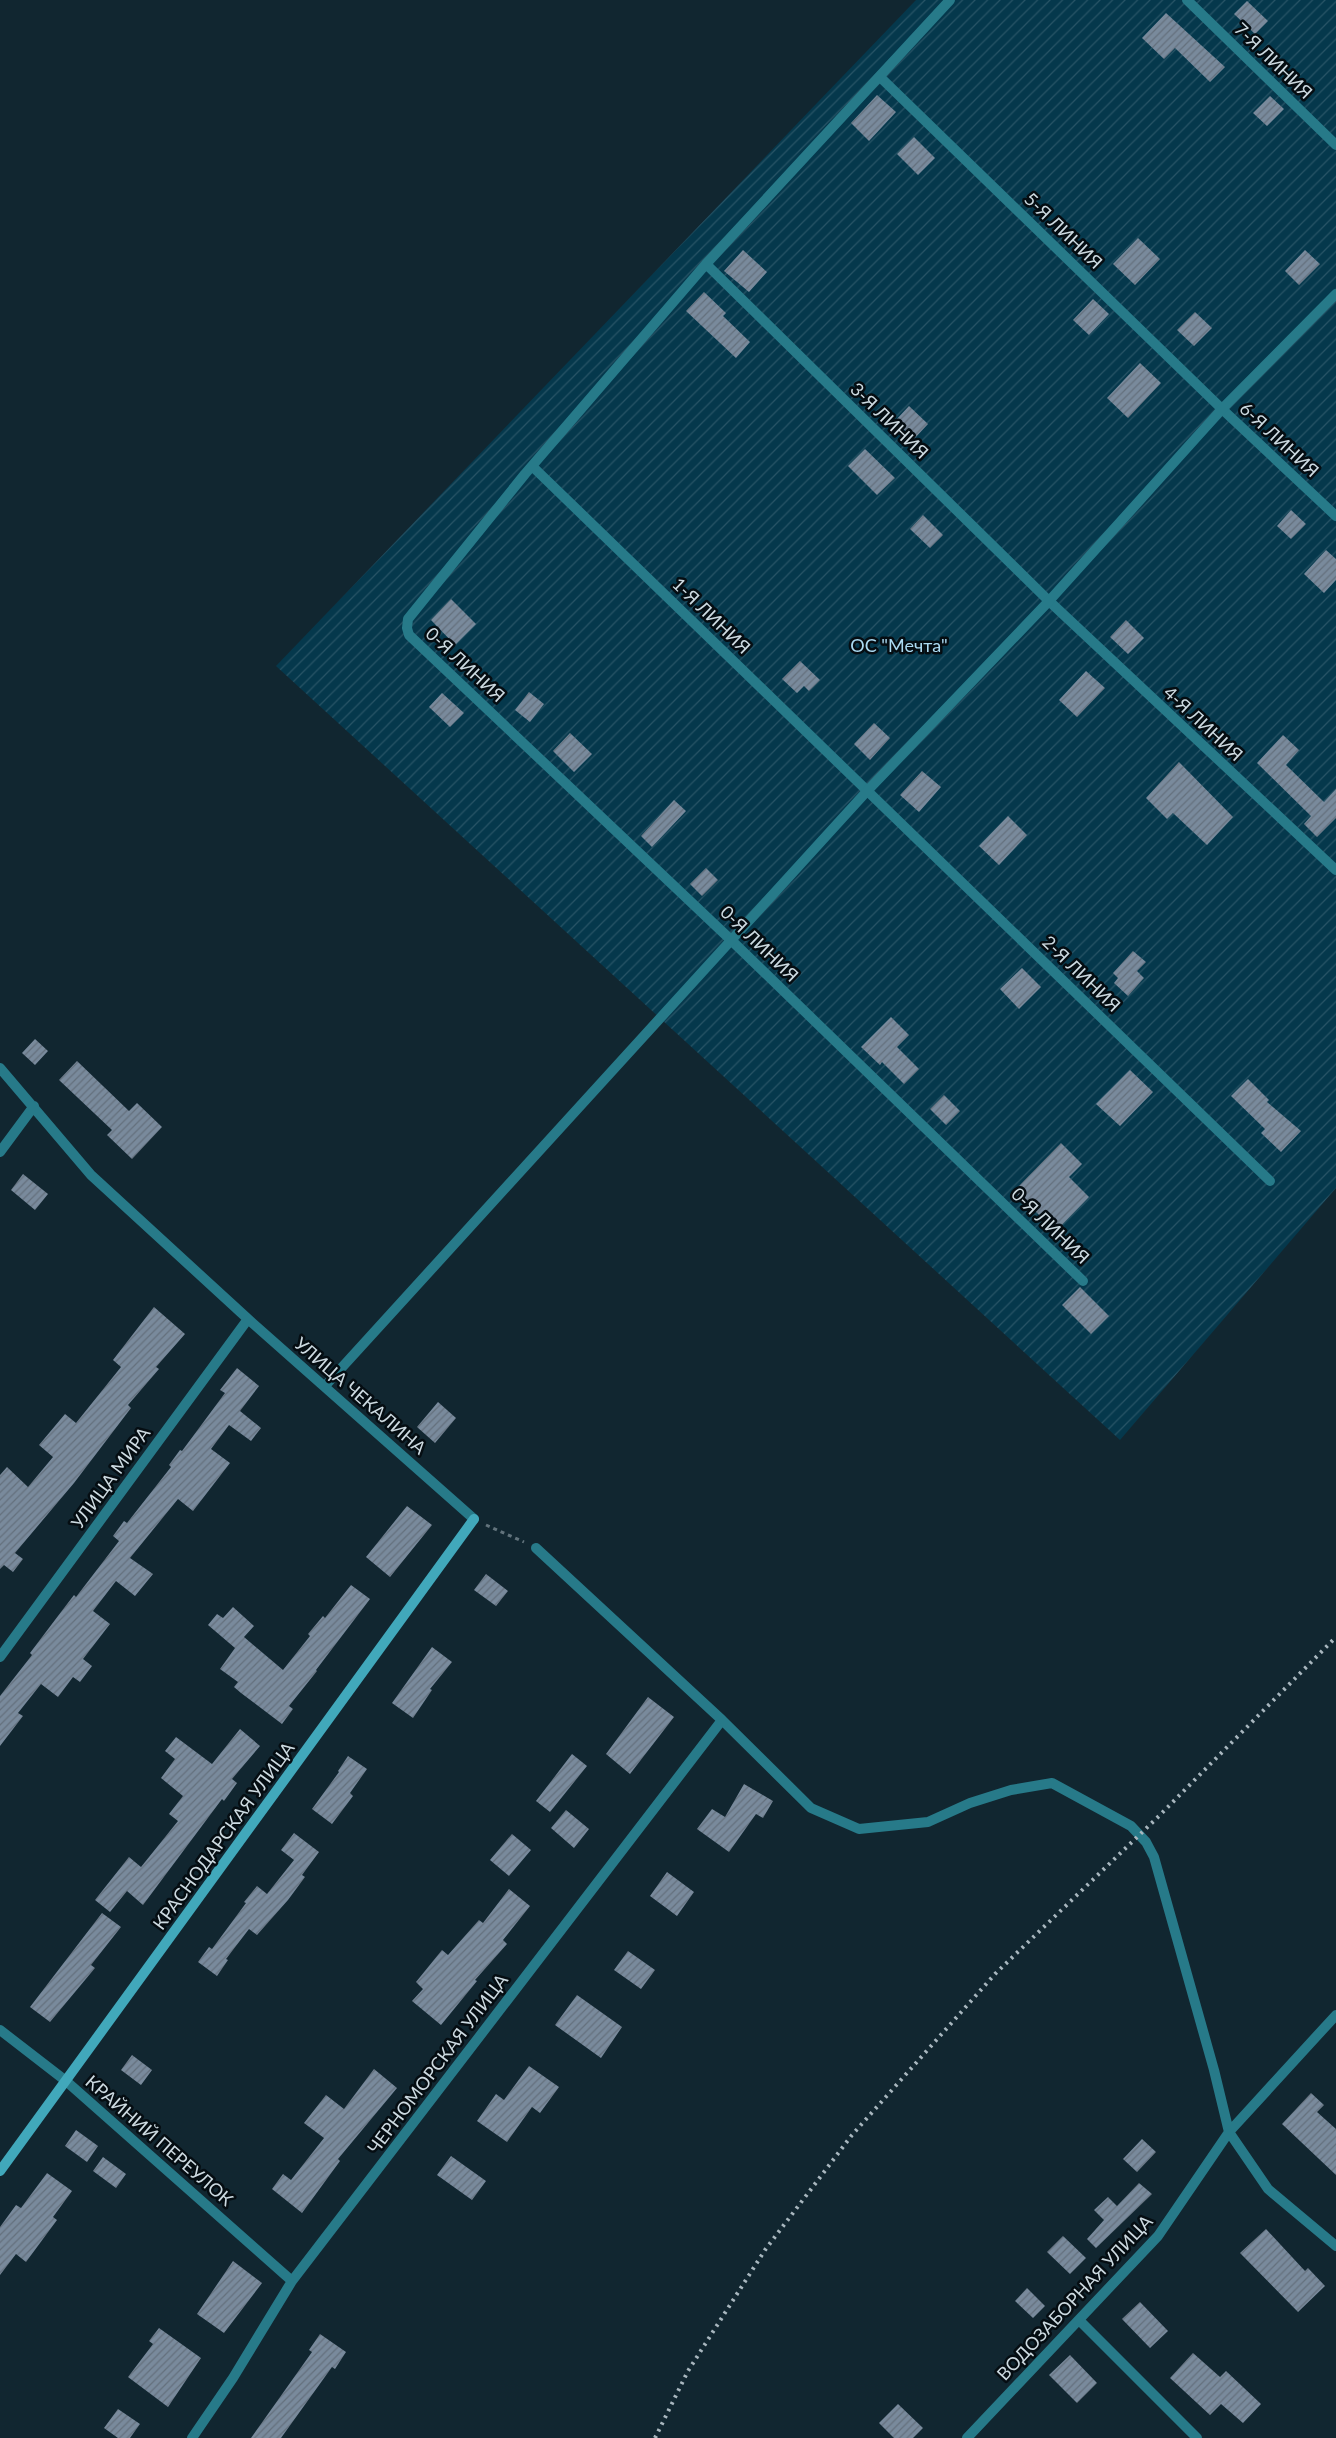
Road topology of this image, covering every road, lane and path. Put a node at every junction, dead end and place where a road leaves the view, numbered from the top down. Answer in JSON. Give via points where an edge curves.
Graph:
{"nodes":[{"id":1,"x":950,"y":0,"type":"edge"},
{"id":2,"x":1187,"y":0,"type":"edge"},
{"id":3,"x":880,"y":77,"type":"junction"},
{"id":4,"x":1336,"y":145,"type":"edge"},
{"id":5,"x":706,"y":264,"type":"junction"},
{"id":6,"x":1336,"y":294,"type":"edge"},
{"id":7,"x":1222,"y":410,"type":"junction"},
{"id":8,"x":532,"y":466,"type":"junction"},
{"id":9,"x":1336,"y":516,"type":"edge"},
{"id":10,"x":1049,"y":601,"type":"junction"},
{"id":11,"x":868,"y":790,"type":"junction"},
{"id":12,"x":1336,"y":870,"type":"edge"},
{"id":13,"x":731,"y":940,"type":"junction"},
{"id":14,"x":0,"y":1068,"type":"edge"},
{"id":15,"x":34,"y":1106,"type":"junction"},
{"id":16,"x":0,"y":1152,"type":"edge"},
{"id":17,"x":1270,"y":1181,"type":"dead end"},
{"id":18,"x":1083,"y":1281,"type":"dead end"},
{"id":19,"x":248,"y":1319,"type":"junction"},
{"id":20,"x":325,"y":1386,"type":"junction"},
{"id":21,"x":474,"y":1519,"type":"junction"},
{"id":22,"x":536,"y":1548,"type":"joint"},
{"id":23,"x":0,"y":1656,"type":"edge"},
{"id":24,"x":722,"y":1720,"type":"junction"},
{"id":25,"x":1336,"y":2015,"type":"edge"},
{"id":26,"x":0,"y":2030,"type":"edge"},
{"id":27,"x":66,"y":2081,"type":"junction"},
{"id":28,"x":1229,"y":2132,"type":"junction"},
{"id":29,"x":0,"y":2172,"type":"edge"},
{"id":30,"x":1336,"y":2246,"type":"edge"},
{"id":31,"x":292,"y":2281,"type":"junction"},
{"id":32,"x":1079,"y":2320,"type":"junction"},
{"id":33,"x":192,"y":2438,"type":"edge"},
{"id":34,"x":967,"y":2438,"type":"edge"},
{"id":35,"x":1197,"y":2438,"type":"edge"}],
"edges":[{"from":1,"to":3,"type":"street"},
{"from":2,"to":4,"type":"street","name":"7-Я ЛИНИЯ"},
{"from":3,"to":5,"type":"street"},
{"from":3,"to":7,"type":"street","name":"5-Я ЛИНИЯ"},
{"from":5,"to":8,"type":"street"},
{"from":5,"to":10,"type":"street","name":"3-Я ЛИНИЯ"},
{"from":6,"to":7,"type":"street"},
{"from":7,"to":9,"type":"street","name":"6-Я ЛИНИЯ"},
{"from":7,"to":10,"type":"street"},
{"from":8,"to":11,"type":"street","name":"1-Я ЛИНИЯ"},
{"from":8,"to":13,"type":"street","name":"0-Я ЛИНИЯ","via":[[408,619],[409,635]]},
{"from":10,"to":11,"type":"street"},
{"from":10,"to":12,"type":"street","name":"4-Я ЛИНИЯ"},
{"from":11,"to":13,"type":"street"},
{"from":11,"to":17,"type":"street","name":"2-Я ЛИНИЯ"},
{"from":13,"to":18,"type":"street","name":"0-Я ЛИНИЯ"},
{"from":13,"to":20,"type":"street"},
{"from":14,"to":15,"type":"street","name":"УЛИЦА ЧЕКАЛИНА"},
{"from":15,"to":16,"type":"street"},
{"from":15,"to":19,"type":"street","name":"УЛИЦА ЧЕКАЛИНА","via":[[91,1174]]},
{"from":19,"to":20,"type":"street","name":"УЛИЦА ЧЕКАЛИНА"},
{"from":19,"to":23,"type":"street","name":"УЛИЦА МИРА"},
{"from":20,"to":21,"type":"street","name":"УЛИЦА ЧЕКАЛИНА"},
{"from":21,"to":22,"type":"path"},
{"from":21,"to":27,"type":"street","name":"КРАСНОДАРСКАЯ УЛИЦА"},
{"from":22,"to":24,"type":"street"},
{"from":24,"to":28,"type":"street","via":[[811,1808],[859,1829],[928,1822],[970,1803],[1011,1790],[1052,1783],[1132,1826],[1154,1856]]},
{"from":24,"to":31,"type":"street","name":"ЧЕРНОМОРСКАЯ УЛИЦА"},
{"from":25,"to":28,"type":"street","name":"ВОДОЗАБОРНАЯ УЛИЦА"},
{"from":26,"to":27,"type":"street","name":"КРАЙНИЙ ПЕРЕУЛОК"},
{"from":27,"to":29,"type":"street","name":"КРАСНОДАРСКАЯ УЛИЦА"},
{"from":27,"to":31,"type":"street","name":"КРАЙНИЙ ПЕРЕУЛОК"},
{"from":28,"to":30,"type":"street","via":[[1268,2189]]},
{"from":28,"to":32,"type":"street","name":"ВОДОЗАБОРНАЯ УЛИЦА","via":[[1158,2236]]},
{"from":31,"to":33,"type":"street","name":"ЧЕРНОМОРСКАЯ УЛИЦА"},
{"from":32,"to":34,"type":"street","name":"ВОДОЗАБОРНАЯ УЛИЦА"},
{"from":32,"to":35,"type":"street"}]}
